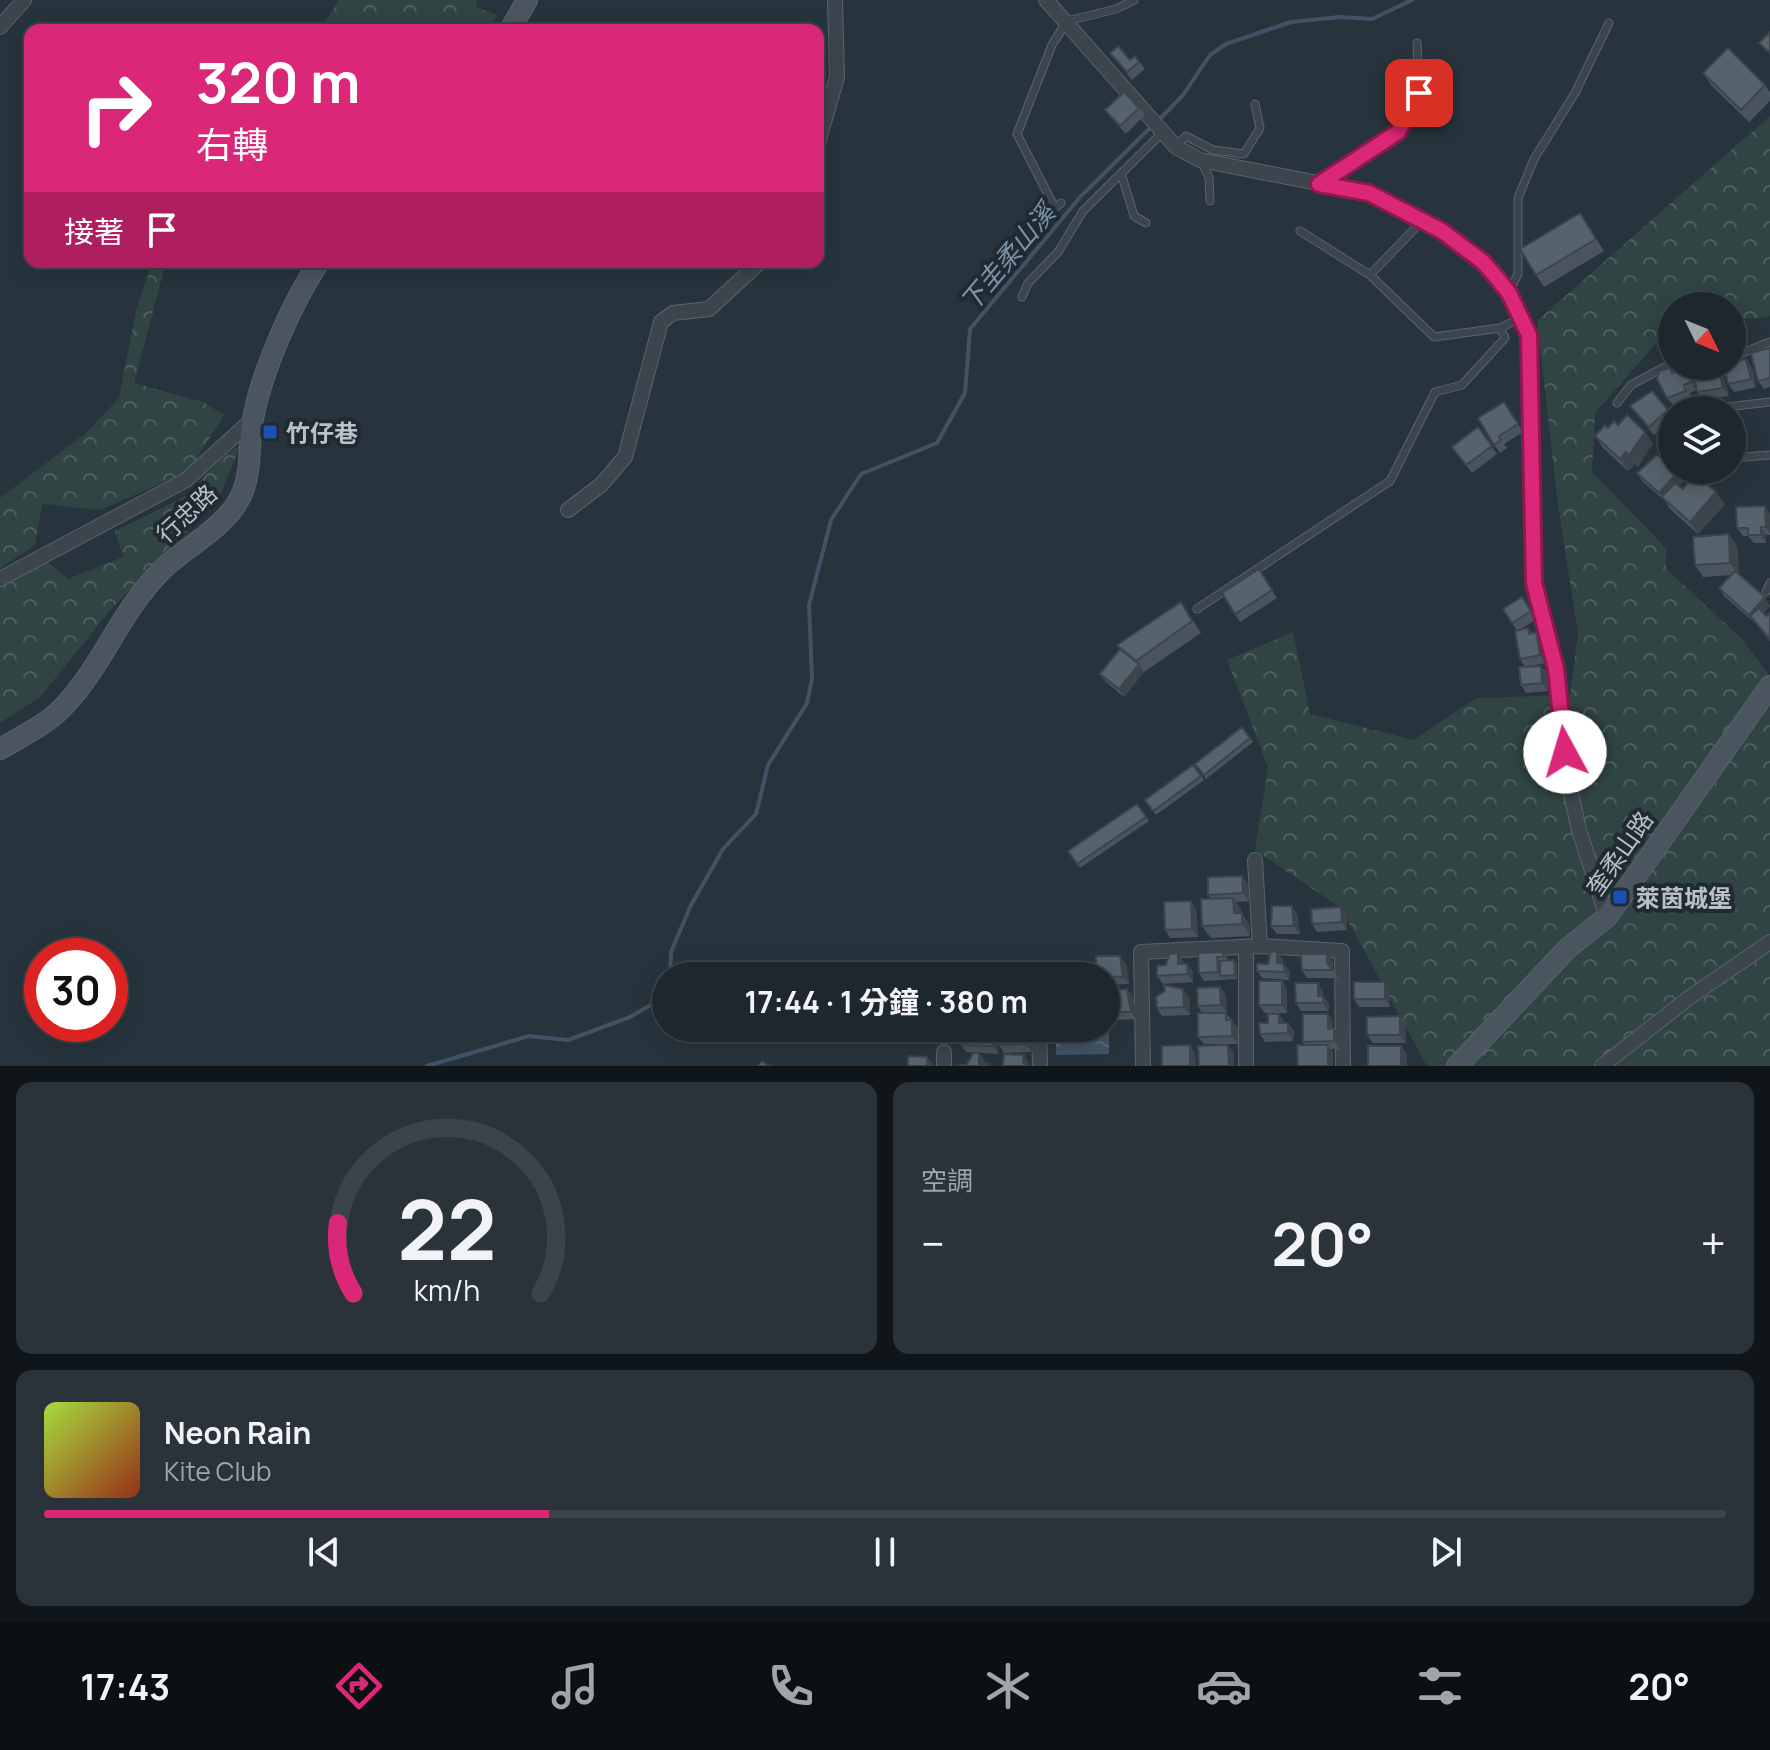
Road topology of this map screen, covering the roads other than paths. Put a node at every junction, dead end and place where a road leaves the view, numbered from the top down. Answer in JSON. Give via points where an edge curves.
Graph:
{"nodes":[{"id":1,"x":24,"y":0,"type":"edge"},
{"id":2,"x":527,"y":0,"type":"edge"},
{"id":3,"x":835,"y":0,"type":"edge"},
{"id":4,"x":1046,"y":0,"type":"edge"},
{"id":5,"x":1134,"y":0,"type":"edge"},
{"id":6,"x":1067,"y":21,"type":"junction"},
{"id":7,"x":1609,"y":23,"type":"dead end"},
{"id":8,"x":513,"y":24,"type":"edge"},
{"id":9,"x":0,"y":27,"type":"edge"},
{"id":10,"x":1417,"y":43,"type":"dead end"},
{"id":11,"x":1255,"y":104,"type":"dead end"},
{"id":12,"x":824,"y":122,"type":"edge"},
{"id":13,"x":1160,"y":129,"type":"junction"},
{"id":14,"x":1176,"y":147,"type":"junction"},
{"id":15,"x":1200,"y":160,"type":"junction"},
{"id":16,"x":1121,"y":173,"type":"junction"},
{"id":17,"x":1319,"y":184,"type":"junction"},
{"id":18,"x":1210,"y":201,"type":"dead end"},
{"id":19,"x":1061,"y":203,"type":"dead end"},
{"id":20,"x":1422,"y":221,"type":"junction"},
{"id":21,"x":1146,"y":223,"type":"dead end"},
{"id":22,"x":1300,"y":231,"type":"dead end"},
{"id":23,"x":316,"y":268,"type":"edge"},
{"id":24,"x":753,"y":268,"type":"edge"},
{"id":25,"x":1370,"y":275,"type":"junction"},
{"id":26,"x":1509,"y":293,"type":"junction"},
{"id":27,"x":1022,"y":297,"type":"dead end"},
{"id":28,"x":1521,"y":318,"type":"junction"},
{"id":29,"x":1500,"y":328,"type":"junction"},
{"id":30,"x":1770,"y":342,"type":"edge"},
{"id":31,"x":1746,"y":351,"type":"edge"},
{"id":32,"x":1658,"y":371,"type":"edge"},
{"id":33,"x":1770,"y":402,"type":"edge"},
{"id":34,"x":1617,"y":403,"type":"dead end"},
{"id":35,"x":1746,"y":405,"type":"edge"},
{"id":36,"x":253,"y":419,"type":"junction"},
{"id":37,"x":1770,"y":455,"type":"edge"},
{"id":38,"x":1746,"y":457,"type":"edge"},
{"id":39,"x":568,"y":510,"type":"dead end"},
{"id":40,"x":0,"y":579,"type":"edge"},
{"id":41,"x":1770,"y":583,"type":"edge"},
{"id":42,"x":1766,"y":592,"type":"dead end"},
{"id":43,"x":1197,"y":609,"type":"dead end"},
{"id":44,"x":1770,"y":686,"type":"edge"},
{"id":45,"x":0,"y":749,"type":"edge"},
{"id":46,"x":1255,"y":860,"type":"dead end"},
{"id":47,"x":1607,"y":917,"type":"junction"},
{"id":48,"x":1770,"y":942,"type":"edge"},
{"id":49,"x":1253,"y":947,"type":"junction"},
{"id":50,"x":1039,"y":1042,"type":"edge"},
{"id":51,"x":1040,"y":1066,"type":"edge"},
{"id":52,"x":1143,"y":1066,"type":"edge"},
{"id":53,"x":1246,"y":1066,"type":"edge"},
{"id":54,"x":1343,"y":1066,"type":"edge"},
{"id":55,"x":1457,"y":1066,"type":"edge"},
{"id":56,"x":1602,"y":1066,"type":"edge"}],
"edges":[{"from":1,"to":9,"type":"street"},
{"from":2,"to":8,"type":"street"},
{"from":3,"to":12,"type":"street","via":[[837,77]]},
{"from":4,"to":6,"type":"street"},
{"from":5,"to":6,"type":"lane"},
{"from":6,"to":13,"type":"street"},
{"from":6,"to":19,"type":"lane","via":[[1052,45],[1017,134],[1055,208]]},
{"from":7,"to":26,"type":"lane","via":[[1518,198],[1518,274]]},
{"from":10,"to":17,"type":"lane","via":[[1419,93],[1398,132]]},
{"from":11,"to":14,"type":"lane","via":[[1260,128],[1244,154],[1213,150],[1186,136]]},
{"from":13,"to":14,"type":"street"},
{"from":13,"to":16,"type":"lane"},
{"from":14,"to":15,"type":"street"},
{"from":15,"to":17,"type":"street"},
{"from":15,"to":18,"type":"lane","via":[[1209,177]]},
{"from":16,"to":21,"type":"lane","via":[[1134,216]]},
{"from":16,"to":27,"type":"lane","via":[[1083,211]]},
{"from":17,"to":20,"type":"street","via":[[1369,193]]},
{"from":20,"to":25,"type":"lane"},
{"from":20,"to":26,"type":"street","via":[[1483,262]]},
{"from":22,"to":25,"type":"lane"},
{"from":23,"to":36,"type":"street","name":"行忠路","via":[[267,371]]},
{"from":24,"to":39,"type":"street","via":[[709,309],[673,313],[661,322],[625,457],[601,485]]},
{"from":25,"to":29,"type":"lane","via":[[1434,337]]},
{"from":26,"to":28,"type":"street"},
{"from":28,"to":29,"type":"lane"},
{"from":28,"to":47,"type":"street","via":[[1529,335],[1534,583],[1556,669],[1568,780]]},
{"from":29,"to":43,"type":"lane","via":[[1505,338],[1462,385],[1435,392],[1390,481]]},
{"from":30,"to":31,"type":"lane"},
{"from":32,"to":34,"type":"lane","via":[[1631,385]]},
{"from":33,"to":35,"type":"lane"},
{"from":36,"to":40,"type":"street","via":[[186,480]]},
{"from":36,"to":45,"type":"street","name":"行忠路","via":[[249,467],[232,509],[128,608],[64,706]]},
{"from":37,"to":38,"type":"lane"},
{"from":41,"to":42,"type":"lane"},
{"from":44,"to":47,"type":"street","name":"奎柔山路"},
{"from":46,"to":49,"type":"street"},
{"from":47,"to":55,"type":"street","name":"奎柔山路","via":[[1567,949]]},
{"from":48,"to":56,"type":"street"},
{"from":49,"to":52,"type":"street","via":[[1141,952]]},
{"from":49,"to":53,"type":"street"},
{"from":49,"to":54,"type":"street","via":[[1342,951]]},
{"from":50,"to":51,"type":"street"}]}
